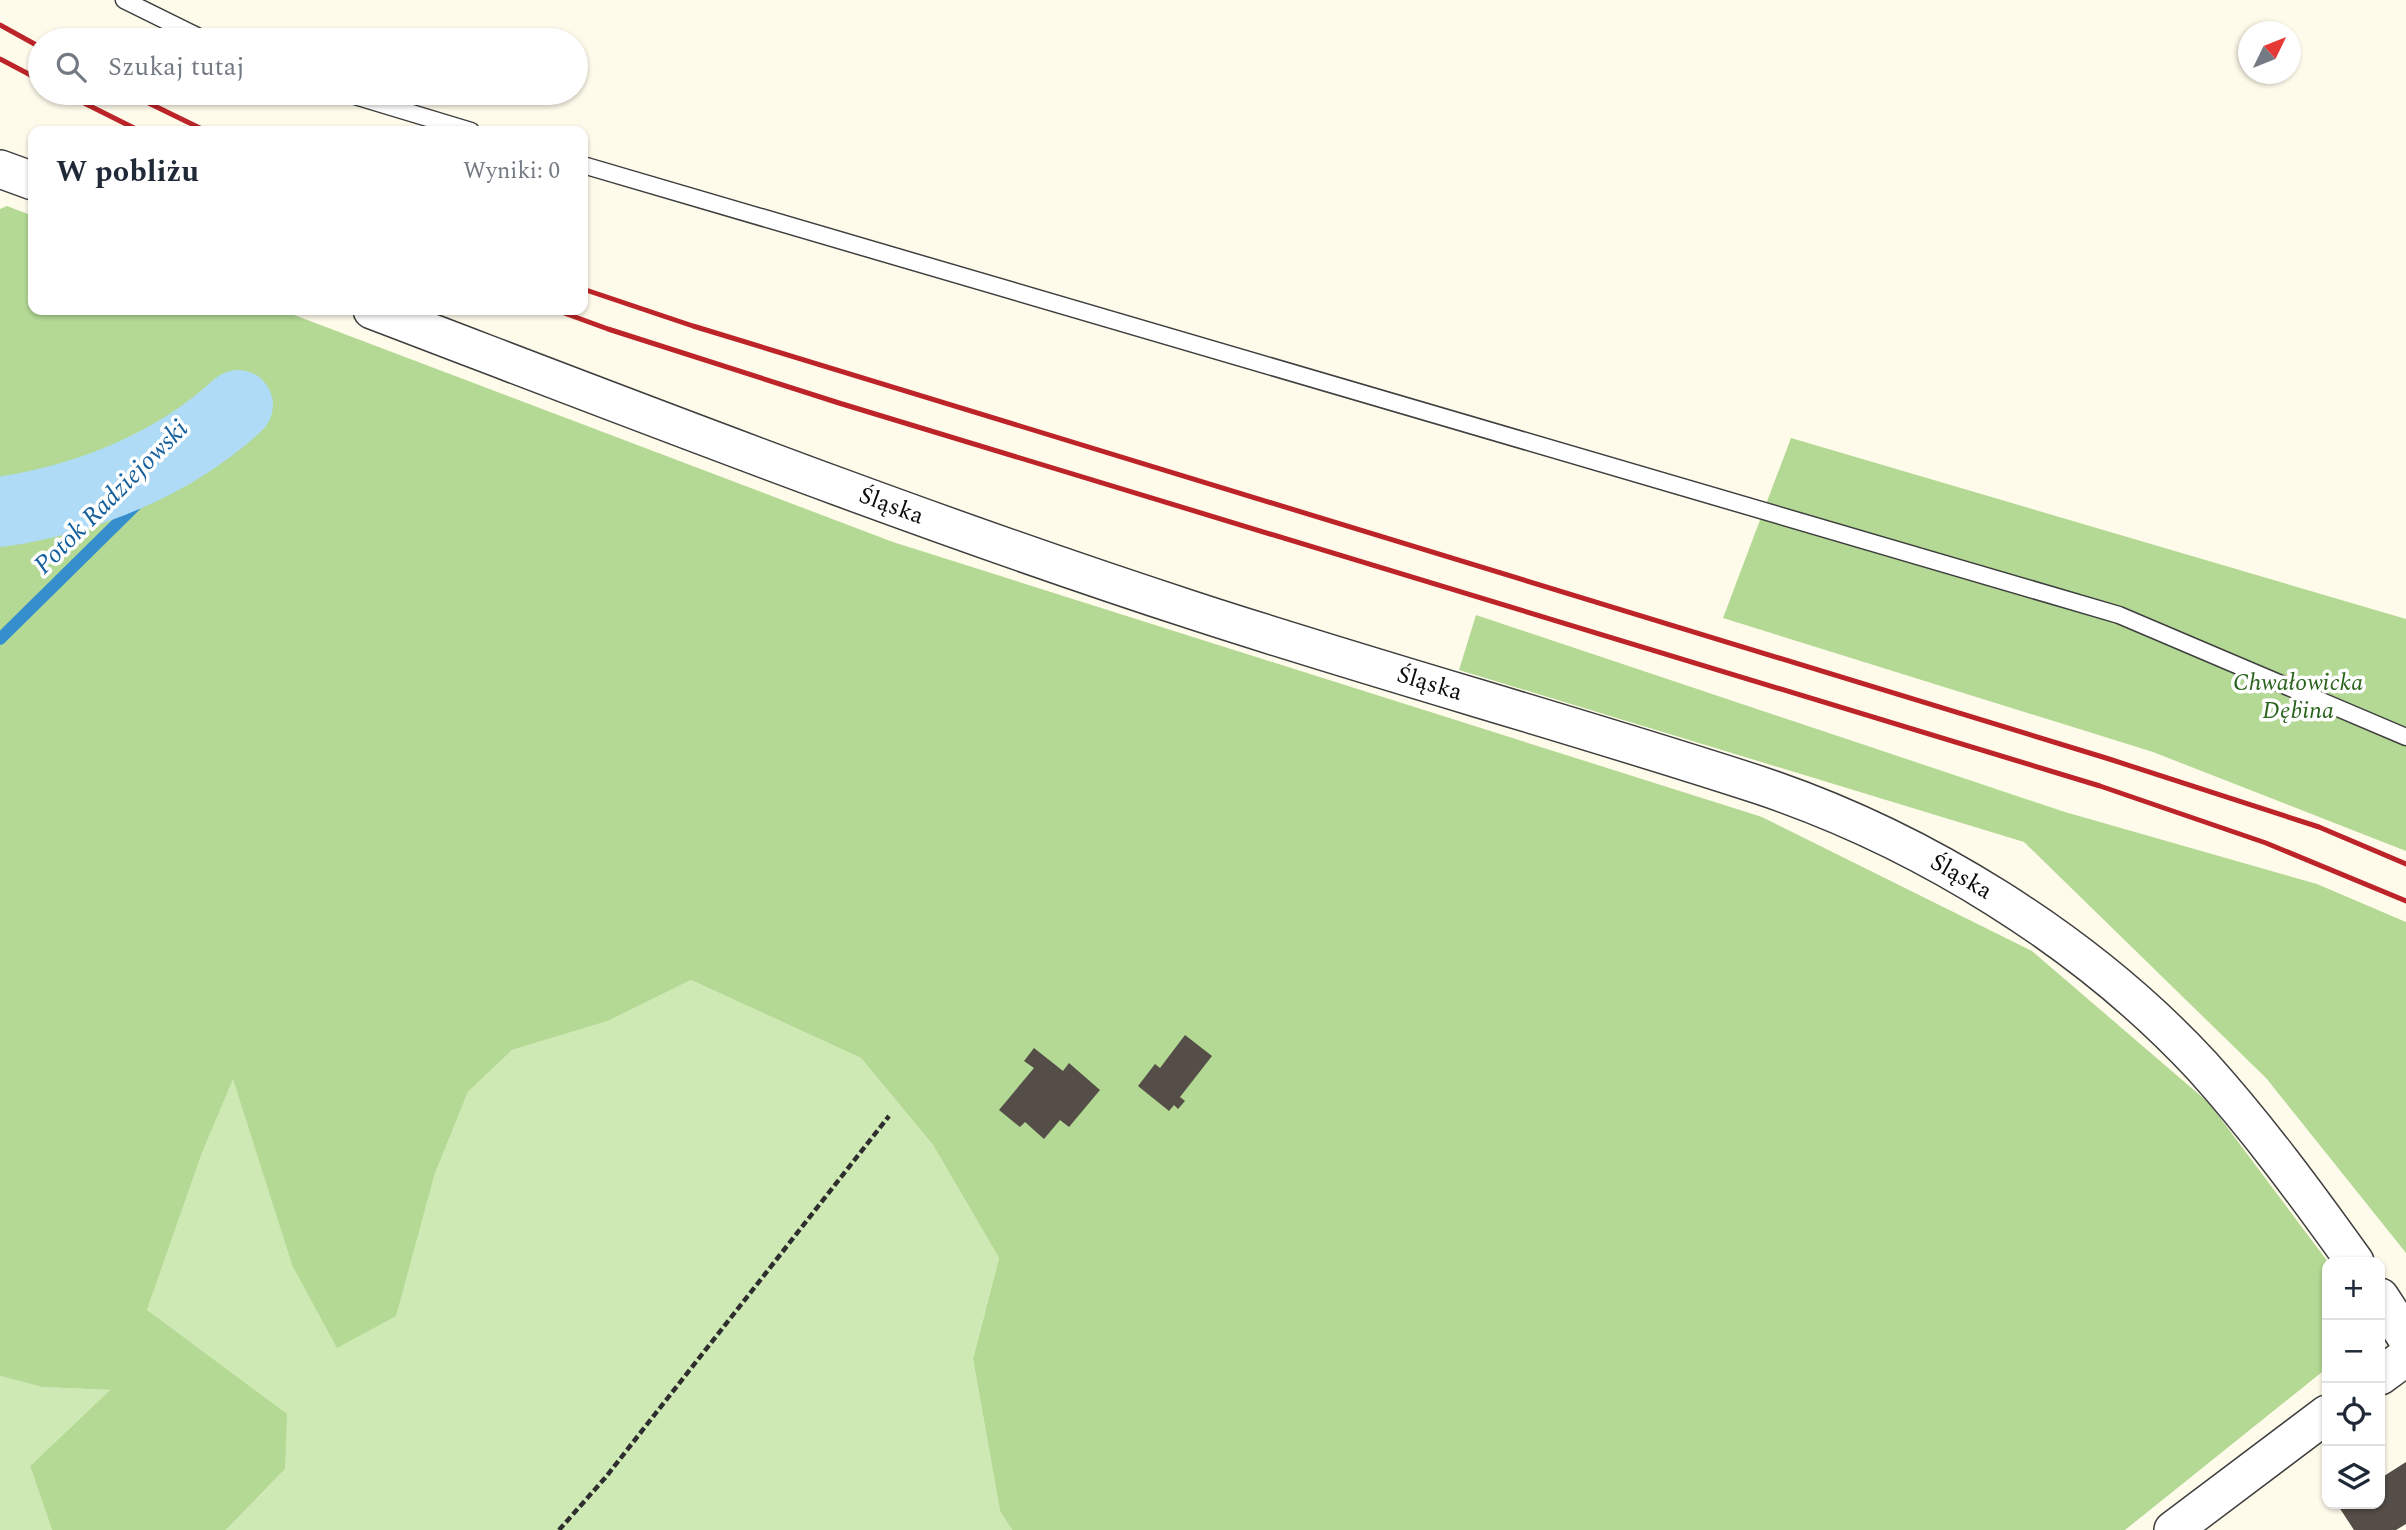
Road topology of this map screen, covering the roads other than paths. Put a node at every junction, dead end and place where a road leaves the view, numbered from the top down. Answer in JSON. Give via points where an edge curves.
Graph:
{"nodes":[{"id":1,"x":124,"y":0,"type":"edge"},
{"id":2,"x":181,"y":28,"type":"edge"},
{"id":3,"x":385,"y":105,"type":"edge"},
{"id":4,"x":454,"y":126,"type":"edge"},
{"id":5,"x":588,"y":166,"type":"edge"},
{"id":6,"x":0,"y":169,"type":"edge"},
{"id":7,"x":28,"y":179,"type":"edge"},
{"id":8,"x":385,"y":315,"type":"edge"},
{"id":9,"x":2406,"y":737,"type":"edge"},
{"id":10,"x":2351,"y":1257,"type":"edge"},
{"id":11,"x":2385,"y":1305,"type":"edge"},
{"id":12,"x":2406,"y":1337,"type":"edge"},
{"id":13,"x":2406,"y":1357,"type":"edge"},
{"id":14,"x":2385,"y":1372,"type":"edge"},
{"id":15,"x":2322,"y":1418,"type":"edge"},
{"id":16,"x":2173,"y":1530,"type":"edge"}],
"edges":[{"from":1,"to":2,"type":"lane"},
{"from":3,"to":4,"type":"lane"},
{"from":5,"to":9,"type":"lane","via":[[2119,615]]},
{"from":6,"to":7,"type":"street"},
{"from":8,"to":10,"type":"street","name":"Śląska","via":[[1067,568],[1747,781],[1885,837],[2011,909],[2137,1003],[2235,1105]]},
{"from":11,"to":12,"type":"street"},
{"from":13,"to":14,"type":"street"},
{"from":15,"to":16,"type":"street"}]}
